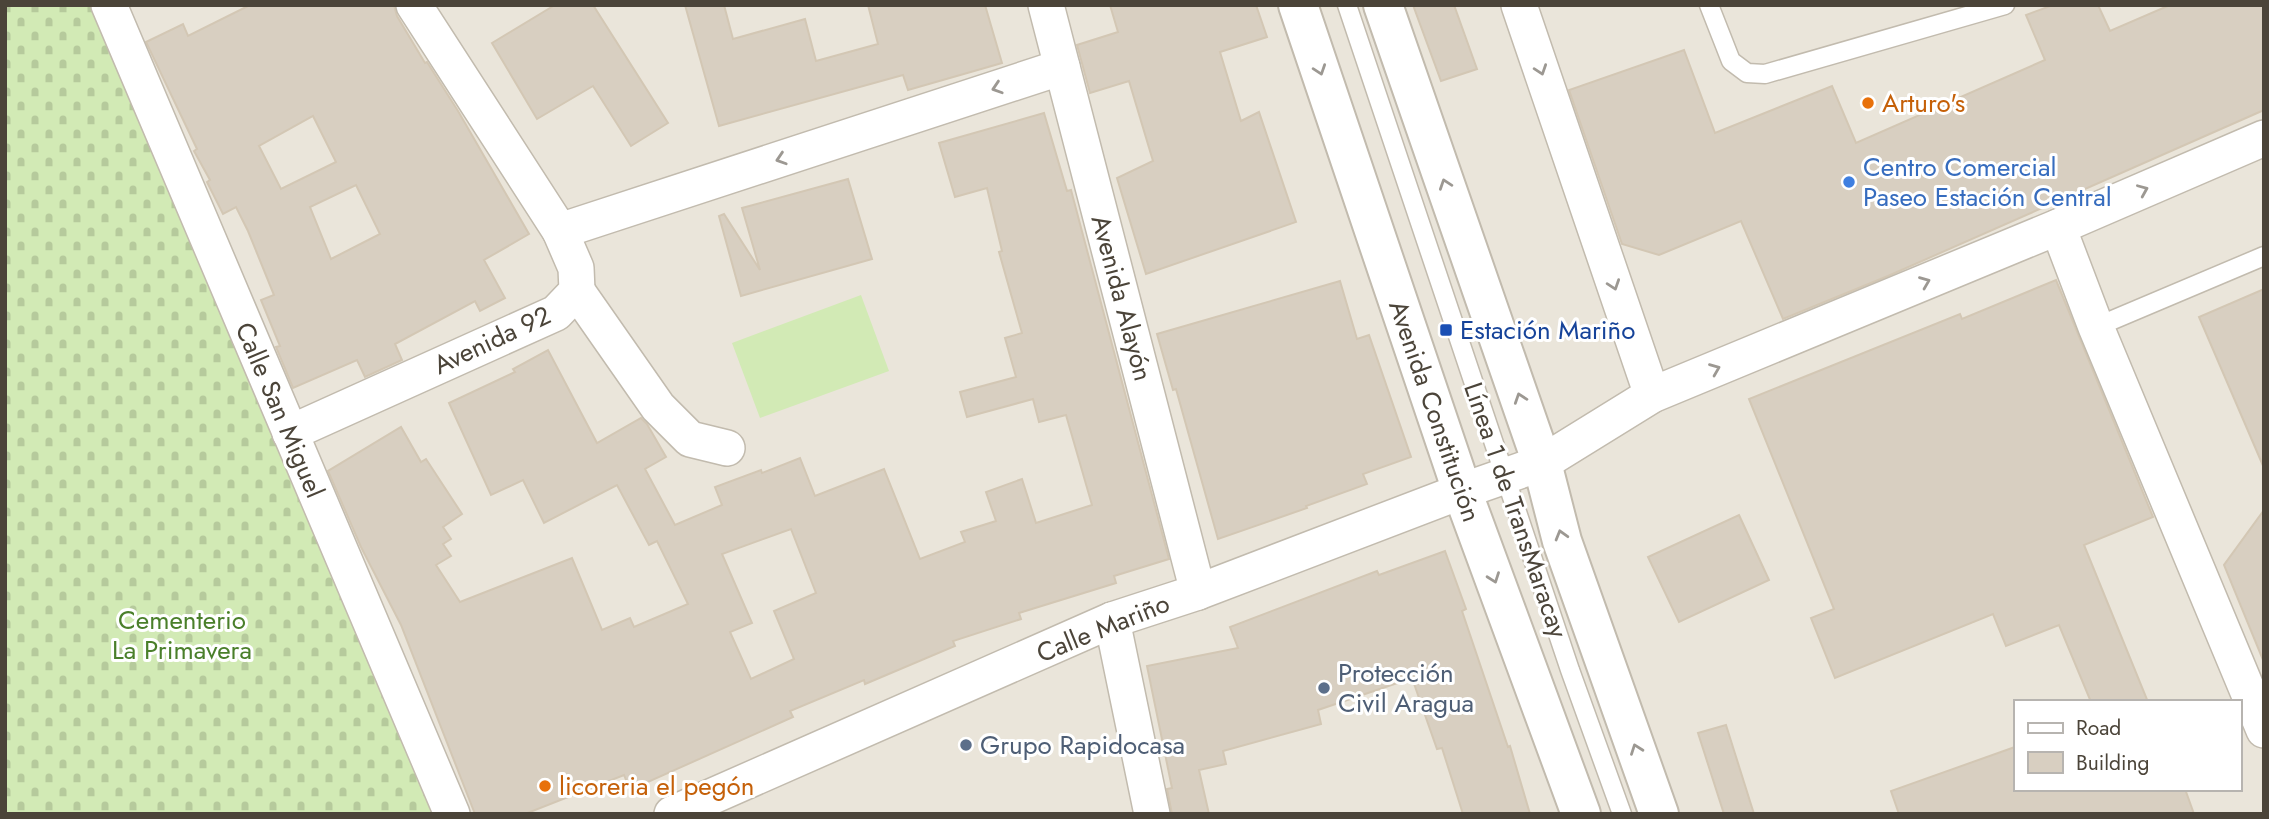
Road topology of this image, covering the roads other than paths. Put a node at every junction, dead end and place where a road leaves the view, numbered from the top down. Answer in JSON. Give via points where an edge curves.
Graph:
{"nodes":[{"id":1,"x":414,"y":5,"type":"edge"},
{"id":2,"x":1046,"y":5,"type":"edge"},
{"id":3,"x":1298,"y":5,"type":"edge"},
{"id":4,"x":1347,"y":5,"type":"edge"},
{"id":5,"x":1383,"y":5,"type":"edge"},
{"id":6,"x":1519,"y":5,"type":"edge"},
{"id":7,"x":1709,"y":5,"type":"edge"},
{"id":8,"x":2005,"y":5,"type":"edge"},
{"id":9,"x":115,"y":7,"type":"edge"},
{"id":10,"x":1062,"y":67,"type":"junction"},
{"id":11,"x":2264,"y":138,"type":"edge"},
{"id":12,"x":2058,"y":227,"type":"junction"},
{"id":13,"x":560,"y":231,"type":"junction"},
{"id":14,"x":2264,"y":256,"type":"edge"},
{"id":15,"x":577,"y":291,"type":"junction"},
{"id":16,"x":2096,"y":327,"type":"junction"},
{"id":17,"x":1652,"y":395,"type":"junction"},
{"id":18,"x":290,"y":433,"type":"junction"},
{"id":19,"x":727,"y":448,"type":"dead end"},
{"id":20,"x":1542,"y":463,"type":"junction"},
{"id":21,"x":1505,"y":476,"type":"junction"},
{"id":22,"x":1462,"y":491,"type":"junction"},
{"id":23,"x":1198,"y":592,"type":"junction"},
{"id":24,"x":1112,"y":620,"type":"junction"},
{"id":25,"x":2264,"y":730,"type":"edge"},
{"id":26,"x":720,"y":805,"type":"edge"},
{"id":27,"x":452,"y":814,"type":"edge"},
{"id":28,"x":672,"y":814,"type":"edge"},
{"id":29,"x":1152,"y":814,"type":"edge"},
{"id":30,"x":1581,"y":814,"type":"edge"},
{"id":31,"x":1622,"y":814,"type":"edge"},
{"id":32,"x":1659,"y":814,"type":"edge"}],
"edges":[{"from":1,"to":13,"type":"street","name":"Avenida 92"},
{"from":2,"to":10,"type":"street","name":"Avenida Alayón"},
{"from":3,"to":22,"type":"street","name":"Avenida Constitución","one_way":true},
{"from":4,"to":21,"type":"lane","name":"Línea 1 de TransMaracay"},
{"from":20,"to":5,"type":"street","one_way":true},
{"from":6,"to":17,"type":"street","one_way":true},
{"from":7,"to":8,"type":"lane","via":[[1731,61],[1747,73],[1765,74]]},
{"from":9,"to":18,"type":"street","name":"Calle San Miguel"},
{"from":10,"to":13,"type":"street","one_way":true},
{"from":10,"to":23,"type":"street","name":"Avenida Alayón"},
{"from":12,"to":11,"type":"street","one_way":true},
{"from":12,"to":16,"type":"street"},
{"from":17,"to":12,"type":"street","name":"Calle Mariño","one_way":true},
{"from":13,"to":15,"type":"street","name":"Avenida 92","via":[[576,268]]},
{"from":14,"to":16,"type":"lane"},
{"from":15,"to":18,"type":"street","name":"Avenida 92","via":[[556,313]]},
{"from":15,"to":19,"type":"street","via":[[658,407],[690,439]]},
{"from":16,"to":25,"type":"street"},
{"from":17,"to":20,"type":"street","name":"Calle Mariño"},
{"from":18,"to":27,"type":"street","name":"Calle San Miguel"},
{"from":20,"to":21,"type":"street","name":"Calle Mariño"},
{"from":32,"to":20,"type":"street","one_way":true,"via":[[1562,541]]},
{"from":21,"to":22,"type":"street","name":"Calle Mariño"},
{"from":21,"to":31,"type":"lane","name":"Línea 1 de TransMaracay"},
{"from":22,"to":23,"type":"street","name":"Calle Mariño"},
{"from":22,"to":30,"type":"street","name":"Avenida Constitución","one_way":true},
{"from":23,"to":24,"type":"street","name":"Calle Mariño"},
{"from":24,"to":26,"type":"street","name":"Calle Mariño"},
{"from":24,"to":29,"type":"street"},
{"from":26,"to":28,"type":"street","name":"Calle Mariño"}]}
